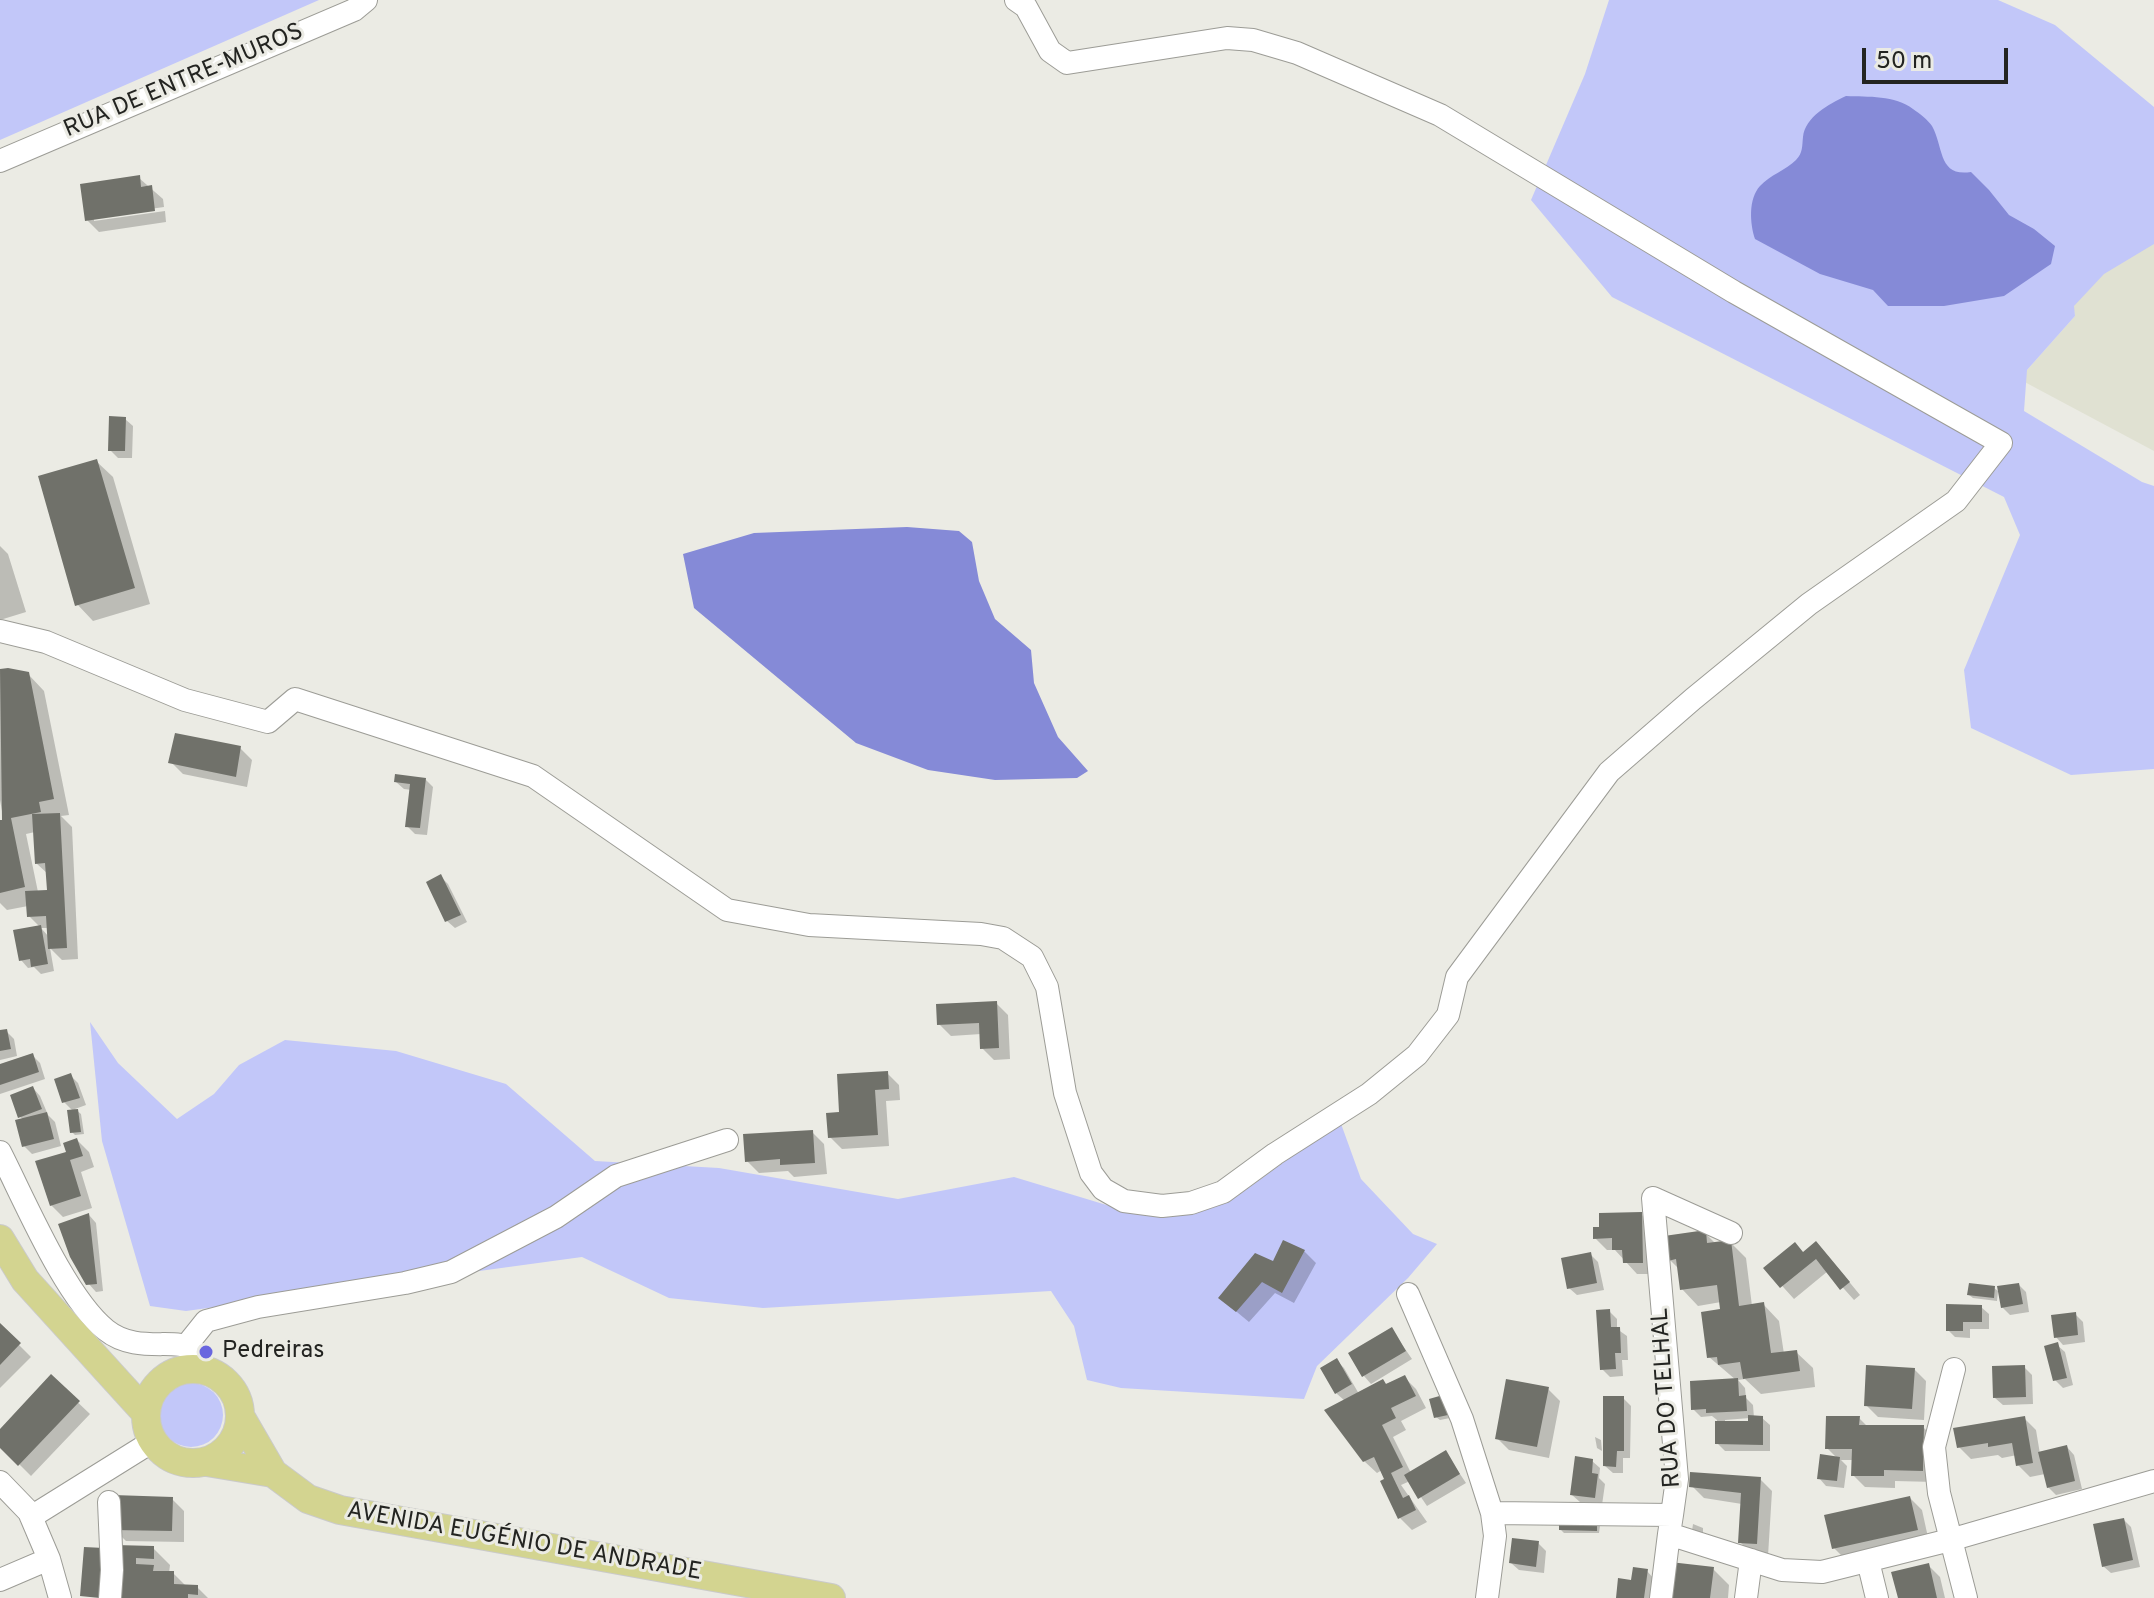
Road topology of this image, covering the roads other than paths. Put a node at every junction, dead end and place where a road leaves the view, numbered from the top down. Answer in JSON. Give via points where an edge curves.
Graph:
{"nodes":[{"id":1,"x":366,"y":0,"type":"edge"},
{"id":2,"x":1016,"y":0,"type":"edge"},
{"id":3,"x":0,"y":161,"type":"edge"},
{"id":4,"x":0,"y":631,"type":"edge"},
{"id":5,"x":727,"y":1140,"type":"dead end"},
{"id":6,"x":0,"y":1152,"type":"edge"},
{"id":7,"x":1731,"y":1233,"type":"dead end"},
{"id":8,"x":0,"y":1239,"type":"edge"},
{"id":9,"x":1408,"y":1294,"type":"dead end"},
{"id":10,"x":186,"y":1346,"type":"junction"},
{"id":11,"x":94,"y":1356,"type":"junction"},
{"id":12,"x":1954,"y":1369,"type":"dead end"},
{"id":13,"x":207,"y":1370,"type":"junction"},
{"id":14,"x":166,"y":1376,"type":"junction"},
{"id":15,"x":145,"y":1412,"type":"junction"},
{"id":16,"x":240,"y":1416,"type":"junction"},
{"id":17,"x":153,"y":1441,"type":"junction"},
{"id":18,"x":207,"y":1462,"type":"junction"},
{"id":19,"x":273,"y":1473,"type":"junction"},
{"id":20,"x":2154,"y":1481,"type":"edge"},
{"id":21,"x":0,"y":1482,"type":"edge"},
{"id":22,"x":109,"y":1502,"type":"dead end"},
{"id":23,"x":1492,"y":1513,"type":"junction"},
{"id":24,"x":31,"y":1517,"type":"junction"},
{"id":25,"x":1670,"y":1524,"type":"junction"},
{"id":26,"x":1950,"y":1540,"type":"junction"},
{"id":27,"x":49,"y":1559,"type":"junction"},
{"id":28,"x":1751,"y":1560,"type":"junction"},
{"id":29,"x":1868,"y":1561,"type":"junction"},
{"id":30,"x":0,"y":1580,"type":"edge"},
{"id":31,"x":60,"y":1598,"type":"edge"},
{"id":32,"x":110,"y":1598,"type":"edge"},
{"id":33,"x":831,"y":1598,"type":"edge"},
{"id":34,"x":1487,"y":1598,"type":"edge"},
{"id":35,"x":1661,"y":1598,"type":"edge"},
{"id":36,"x":1746,"y":1598,"type":"edge"},
{"id":37,"x":1877,"y":1598,"type":"edge"},
{"id":38,"x":1966,"y":1598,"type":"edge"}],
"edges":[{"from":1,"to":3,"type":"street","name":"RUA DE ENTRE-MUROS","via":[[354,10]]},
{"from":2,"to":4,"type":"street","via":[[1026,7],[1050,51],[1067,63],[1227,38],[1253,40],[1297,53],[1440,115],[1734,292],[2001,443],[1956,501],[1809,604],[1609,772],[1457,977],[1448,1015],[1417,1055],[1369,1094],[1223,1192],[1162,1206],[1124,1201],[1103,1189],[1091,1173],[1065,1093],[1047,987],[1032,957],[1003,938],[809,925],[727,910],[533,776],[295,699],[268,722],[185,700],[46,642]]},
{"from":5,"to":10,"type":"street","via":[[616,1176],[556,1217],[451,1272],[206,1321]]},
{"from":6,"to":10,"type":"street","via":[[49,1248],[94,1318],[130,1343]]},
{"from":7,"to":25,"type":"street","name":"RUA DO TELHAL","via":[[1653,1198],[1677,1479]]},
{"from":8,"to":11,"type":"main road","via":[[25,1280]]},
{"from":9,"to":23,"type":"street","via":[[1462,1419]]},
{"from":10,"to":13,"type":"street"},
{"from":11,"to":14,"type":"main road","via":[[129,1370]]},
{"from":11,"to":15,"type":"main road"},
{"from":12,"to":26,"type":"street","via":[[1934,1447]]},
{"from":13,"to":14,"type":"main road","via":[[193,1368]]},
{"from":13,"to":16,"type":"main road","name":"AVENIDA EUGÉNIO DE ANDRADE","via":[[231,1387]]},
{"from":14,"to":15,"type":"main road","via":[[148,1398]]},
{"from":15,"to":17,"type":"main road"},
{"from":16,"to":18,"type":"main road","via":[[231,1444]]},
{"from":16,"to":19,"type":"main road","name":"AVENIDA EUGÉNIO DE ANDRADE"},
{"from":17,"to":18,"type":"main road","name":"AVENIDA EUGÉNIO DE ANDRADE","via":[[175,1460]]},
{"from":17,"to":24,"type":"street"},
{"from":18,"to":19,"type":"main road","name":"AVENIDA EUGÉNIO DE ANDRADE"},
{"from":19,"to":33,"type":"main road","name":"AVENIDA EUGÉNIO DE ANDRADE","via":[[308,1499],[340,1510]]},
{"from":20,"to":26,"type":"street"},
{"from":21,"to":24,"type":"street"},
{"from":22,"to":32,"type":"street"},
{"from":23,"to":25,"type":"street","name":"RUA DO TELHAL"},
{"from":23,"to":34,"type":"street","via":[[1495,1536]]},
{"from":24,"to":27,"type":"street"},
{"from":25,"to":28,"type":"street"},
{"from":25,"to":35,"type":"street"},
{"from":26,"to":29,"type":"street"},
{"from":26,"to":38,"type":"street"},
{"from":27,"to":30,"type":"street"},
{"from":27,"to":31,"type":"street"},
{"from":28,"to":29,"type":"street","via":[[1782,1570],[1822,1572]]},
{"from":28,"to":36,"type":"street"},
{"from":29,"to":37,"type":"street"}]}
